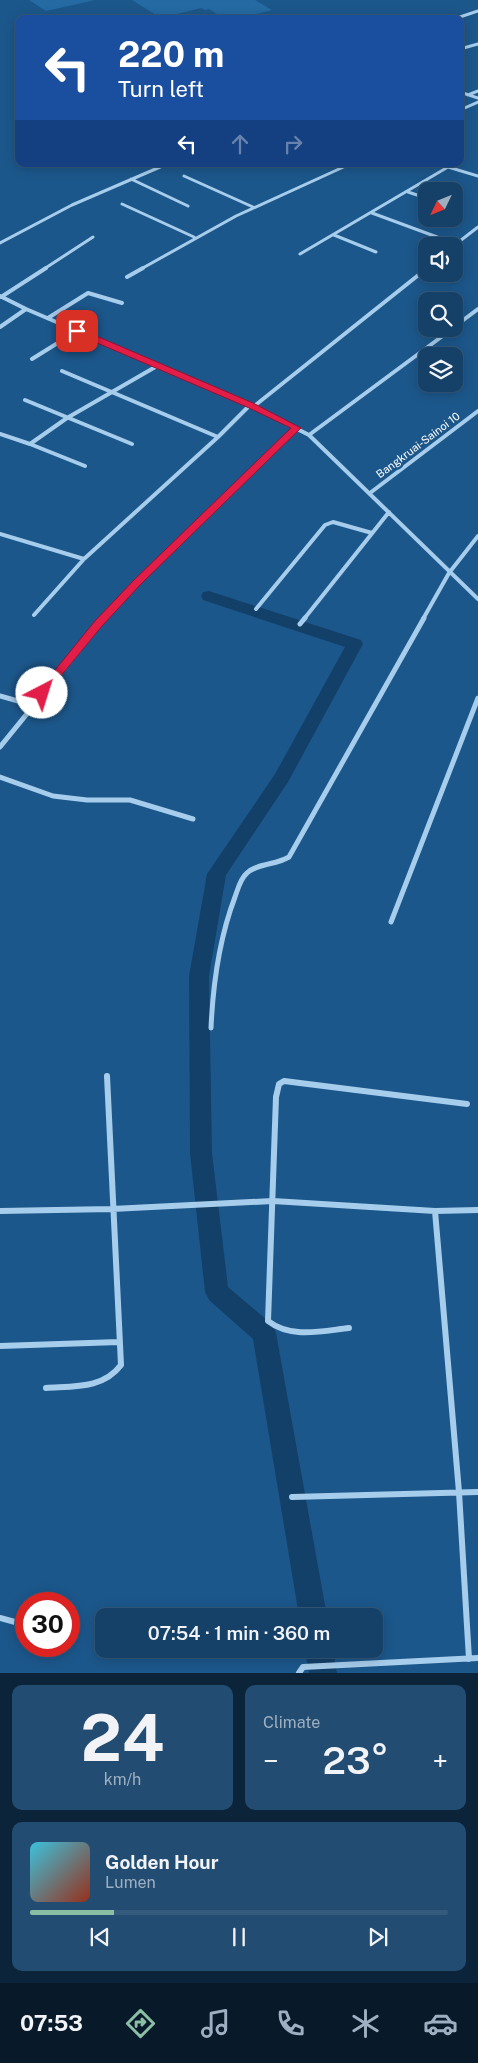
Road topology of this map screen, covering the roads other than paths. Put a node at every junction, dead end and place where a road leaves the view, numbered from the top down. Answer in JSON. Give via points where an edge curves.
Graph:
{"nodes":[{"id":1,"x":478,"y":11,"type":"edge"},
{"id":2,"x":464,"y":16,"type":"edge"},
{"id":3,"x":478,"y":44,"type":"edge"},
{"id":4,"x":464,"y":48,"type":"edge"},
{"id":5,"x":478,"y":90,"type":"edge"},
{"id":6,"x":464,"y":94,"type":"edge"},
{"id":7,"x":468,"y":95,"type":"junction"},
{"id":8,"x":478,"y":98,"type":"edge"},
{"id":9,"x":478,"y":102,"type":"edge"},
{"id":10,"x":464,"y":108,"type":"edge"},
{"id":11,"x":160,"y":167,"type":"edge"},
{"id":12,"x":343,"y":167,"type":"edge"},
{"id":13,"x":448,"y":167,"type":"joint"},
{"id":14,"x":184,"y":176,"type":"dead end"},
{"id":15,"x":478,"y":176,"type":"edge"},
{"id":16,"x":131,"y":179,"type":"junction"},
{"id":17,"x":408,"y":192,"type":"junction"},
{"id":18,"x":418,"y":195,"type":"edge"},
{"id":19,"x":122,"y":204,"type":"dead end"},
{"id":20,"x":188,"y":206,"type":"dead end"},
{"id":21,"x":253,"y":207,"type":"junction"},
{"id":22,"x":372,"y":213,"type":"junction"},
{"id":23,"x":478,"y":227,"type":"edge"},
{"id":24,"x":334,"y":235,"type":"junction"},
{"id":25,"x":93,"y":237,"type":"dead end"},
{"id":26,"x":194,"y":237,"type":"junction"},
{"id":27,"x":432,"y":237,"type":"edge"},
{"id":28,"x":463,"y":239,"type":"edge"},
{"id":29,"x":0,"y":243,"type":"edge"},
{"id":30,"x":376,"y":252,"type":"dead end"},
{"id":31,"x":300,"y":254,"type":"dead end"},
{"id":32,"x":418,"y":275,"type":"edge"},
{"id":33,"x":127,"y":277,"type":"dead end"},
{"id":34,"x":1,"y":296,"type":"edge"},
{"id":35,"x":122,"y":302,"type":"dead end"},
{"id":36,"x":26,"y":309,"type":"junction"},
{"id":37,"x":478,"y":309,"type":"edge"},
{"id":38,"x":48,"y":318,"type":"junction"},
{"id":39,"x":463,"y":320,"type":"edge"},
{"id":40,"x":0,"y":327,"type":"edge"},
{"id":41,"x":77,"y":331,"type":"junction"},
{"id":42,"x":441,"y":337,"type":"edge"},
{"id":43,"x":32,"y":359,"type":"dead end"},
{"id":44,"x":157,"y":366,"type":"junction"},
{"id":45,"x":62,"y":371,"type":"dead end"},
{"id":46,"x":112,"y":392,"type":"junction"},
{"id":47,"x":25,"y":400,"type":"dead end"},
{"id":48,"x":251,"y":406,"type":"junction"},
{"id":49,"x":478,"y":411,"type":"edge"},
{"id":50,"x":67,"y":418,"type":"junction"},
{"id":51,"x":296,"y":428,"type":"junction"},
{"id":52,"x":0,"y":434,"type":"edge"},
{"id":53,"x":309,"y":435,"type":"junction"},
{"id":54,"x":218,"y":437,"type":"junction"},
{"id":55,"x":30,"y":444,"type":"junction"},
{"id":56,"x":132,"y":444,"type":"dead end"},
{"id":57,"x":85,"y":466,"type":"dead end"},
{"id":58,"x":370,"y":493,"type":"junction"},
{"id":59,"x":389,"y":512,"type":"junction"},
{"id":60,"x":372,"y":533,"type":"junction"},
{"id":61,"x":0,"y":534,"type":"edge"},
{"id":62,"x":478,"y":536,"type":"edge"},
{"id":63,"x":84,"y":559,"type":"junction"},
{"id":64,"x":449,"y":573,"type":"junction"},
{"id":65,"x":478,"y":599,"type":"edge"},
{"id":66,"x":256,"y":609,"type":"dead end"},
{"id":67,"x":34,"y":614,"type":"dead end"},
{"id":68,"x":300,"y":624,"type":"dead end"},
{"id":69,"x":0,"y":696,"type":"edge"},
{"id":70,"x":478,"y":698,"type":"edge"},
{"id":71,"x":32,"y":705,"type":"junction"},
{"id":72,"x":0,"y":747,"type":"edge"},
{"id":73,"x":0,"y":778,"type":"edge"},
{"id":74,"x":194,"y":819,"type":"dead end"},
{"id":75,"x":391,"y":922,"type":"dead end"},
{"id":76,"x":211,"y":1028,"type":"dead end"},
{"id":77,"x":107,"y":1076,"type":"dead end"},
{"id":78,"x":467,"y":1104,"type":"dead end"},
{"id":79,"x":274,"y":1201,"type":"junction"},
{"id":80,"x":112,"y":1209,"type":"junction"},
{"id":81,"x":478,"y":1210,"type":"edge"},
{"id":82,"x":0,"y":1211,"type":"edge"},
{"id":83,"x":435,"y":1211,"type":"junction"},
{"id":84,"x":349,"y":1328,"type":"dead end"},
{"id":85,"x":119,"y":1342,"type":"junction"},
{"id":86,"x":0,"y":1346,"type":"edge"},
{"id":87,"x":46,"y":1388,"type":"dead end"},
{"id":88,"x":459,"y":1492,"type":"junction"},
{"id":89,"x":478,"y":1492,"type":"edge"},
{"id":90,"x":292,"y":1496,"type":"dead end"},
{"id":91,"x":0,"y":1618,"type":"edge"},
{"id":92,"x":15,"y":1622,"type":"edge"},
{"id":93,"x":478,"y":1658,"type":"edge"},
{"id":94,"x":468,"y":1659,"type":"junction"},
{"id":95,"x":301,"y":1670,"type":"edge"}],
"edges":[{"from":1,"to":2,"type":"street"},
{"from":3,"to":4,"type":"street"},
{"from":5,"to":7,"type":"street"},
{"from":6,"to":7,"type":"street"},
{"from":7,"to":8,"type":"street"},
{"from":9,"to":10,"type":"street"},
{"from":11,"to":16,"type":"street"},
{"from":12,"to":21,"type":"street"},
{"from":13,"to":15,"type":"street"},
{"from":13,"to":17,"type":"street"},
{"from":14,"to":21,"type":"street"},
{"from":16,"to":20,"type":"street"},
{"from":16,"to":29,"type":"street","via":[[72,205]]},
{"from":17,"to":18,"type":"street"},
{"from":17,"to":22,"type":"street"},
{"from":19,"to":26,"type":"street"},
{"from":21,"to":26,"type":"street"},
{"from":22,"to":24,"type":"street"},
{"from":22,"to":27,"type":"street"},
{"from":23,"to":28,"type":"street"},
{"from":24,"to":30,"type":"street"},
{"from":24,"to":31,"type":"street"},
{"from":25,"to":34,"type":"street"},
{"from":26,"to":33,"type":"street"},
{"from":32,"to":48,"type":"street"},
{"from":34,"to":36,"type":"street"},
{"from":35,"to":38,"type":"street","via":[[85,293]]},
{"from":36,"to":38,"type":"street"},
{"from":36,"to":40,"type":"street"},
{"from":37,"to":39,"type":"street"},
{"from":38,"to":41,"type":"street"},
{"from":41,"to":43,"type":"street"},
{"from":41,"to":44,"type":"street"},
{"from":42,"to":53,"type":"street"},
{"from":44,"to":46,"type":"street"},
{"from":44,"to":48,"type":"street"},
{"from":45,"to":46,"type":"street"},
{"from":46,"to":50,"type":"street"},
{"from":46,"to":54,"type":"street"},
{"from":47,"to":50,"type":"street"},
{"from":48,"to":51,"type":"street"},
{"from":48,"to":54,"type":"street"},
{"from":49,"to":58,"type":"street","name":"Bangkruai-Sainoi 10"},
{"from":50,"to":55,"type":"street"},
{"from":50,"to":56,"type":"street"},
{"from":51,"to":53,"type":"street"},
{"from":51,"to":71,"type":"street","via":[[138,582]]},
{"from":52,"to":55,"type":"street"},
{"from":53,"to":58,"type":"street"},
{"from":54,"to":63,"type":"street"},
{"from":55,"to":57,"type":"street"},
{"from":58,"to":59,"type":"street"},
{"from":59,"to":60,"type":"street"},
{"from":59,"to":64,"type":"street"},
{"from":60,"to":66,"type":"street","via":[[333,522],[325,526]]},
{"from":60,"to":68,"type":"street"},
{"from":61,"to":63,"type":"street"},
{"from":62,"to":64,"type":"street"},
{"from":63,"to":67,"type":"street"},
{"from":64,"to":65,"type":"street"},
{"from":64,"to":76,"type":"street","via":[[290,857],[253,870],[242,880],[226,919],[219,952]]},
{"from":69,"to":71,"type":"street"},
{"from":70,"to":75,"type":"street"},
{"from":71,"to":72,"type":"street"},
{"from":73,"to":74,"type":"street","via":[[53,796],[130,800]]},
{"from":77,"to":80,"type":"street"},
{"from":78,"to":79,"type":"street","via":[[281,1082],[276,1097]]},
{"from":79,"to":80,"type":"street"},
{"from":79,"to":83,"type":"street"},
{"from":79,"to":84,"type":"street","via":[[268,1321],[279,1330],[294,1332]]},
{"from":80,"to":82,"type":"street"},
{"from":80,"to":85,"type":"street"},
{"from":81,"to":83,"type":"street"},
{"from":83,"to":88,"type":"street"},
{"from":85,"to":86,"type":"street"},
{"from":85,"to":87,"type":"street","via":[[121,1365],[111,1378],[97,1384]]},
{"from":88,"to":89,"type":"street"},
{"from":88,"to":90,"type":"street"},
{"from":88,"to":94,"type":"street"},
{"from":91,"to":92,"type":"street"},
{"from":93,"to":94,"type":"street"},
{"from":94,"to":95,"type":"street","via":[[322,1666]]}]}
